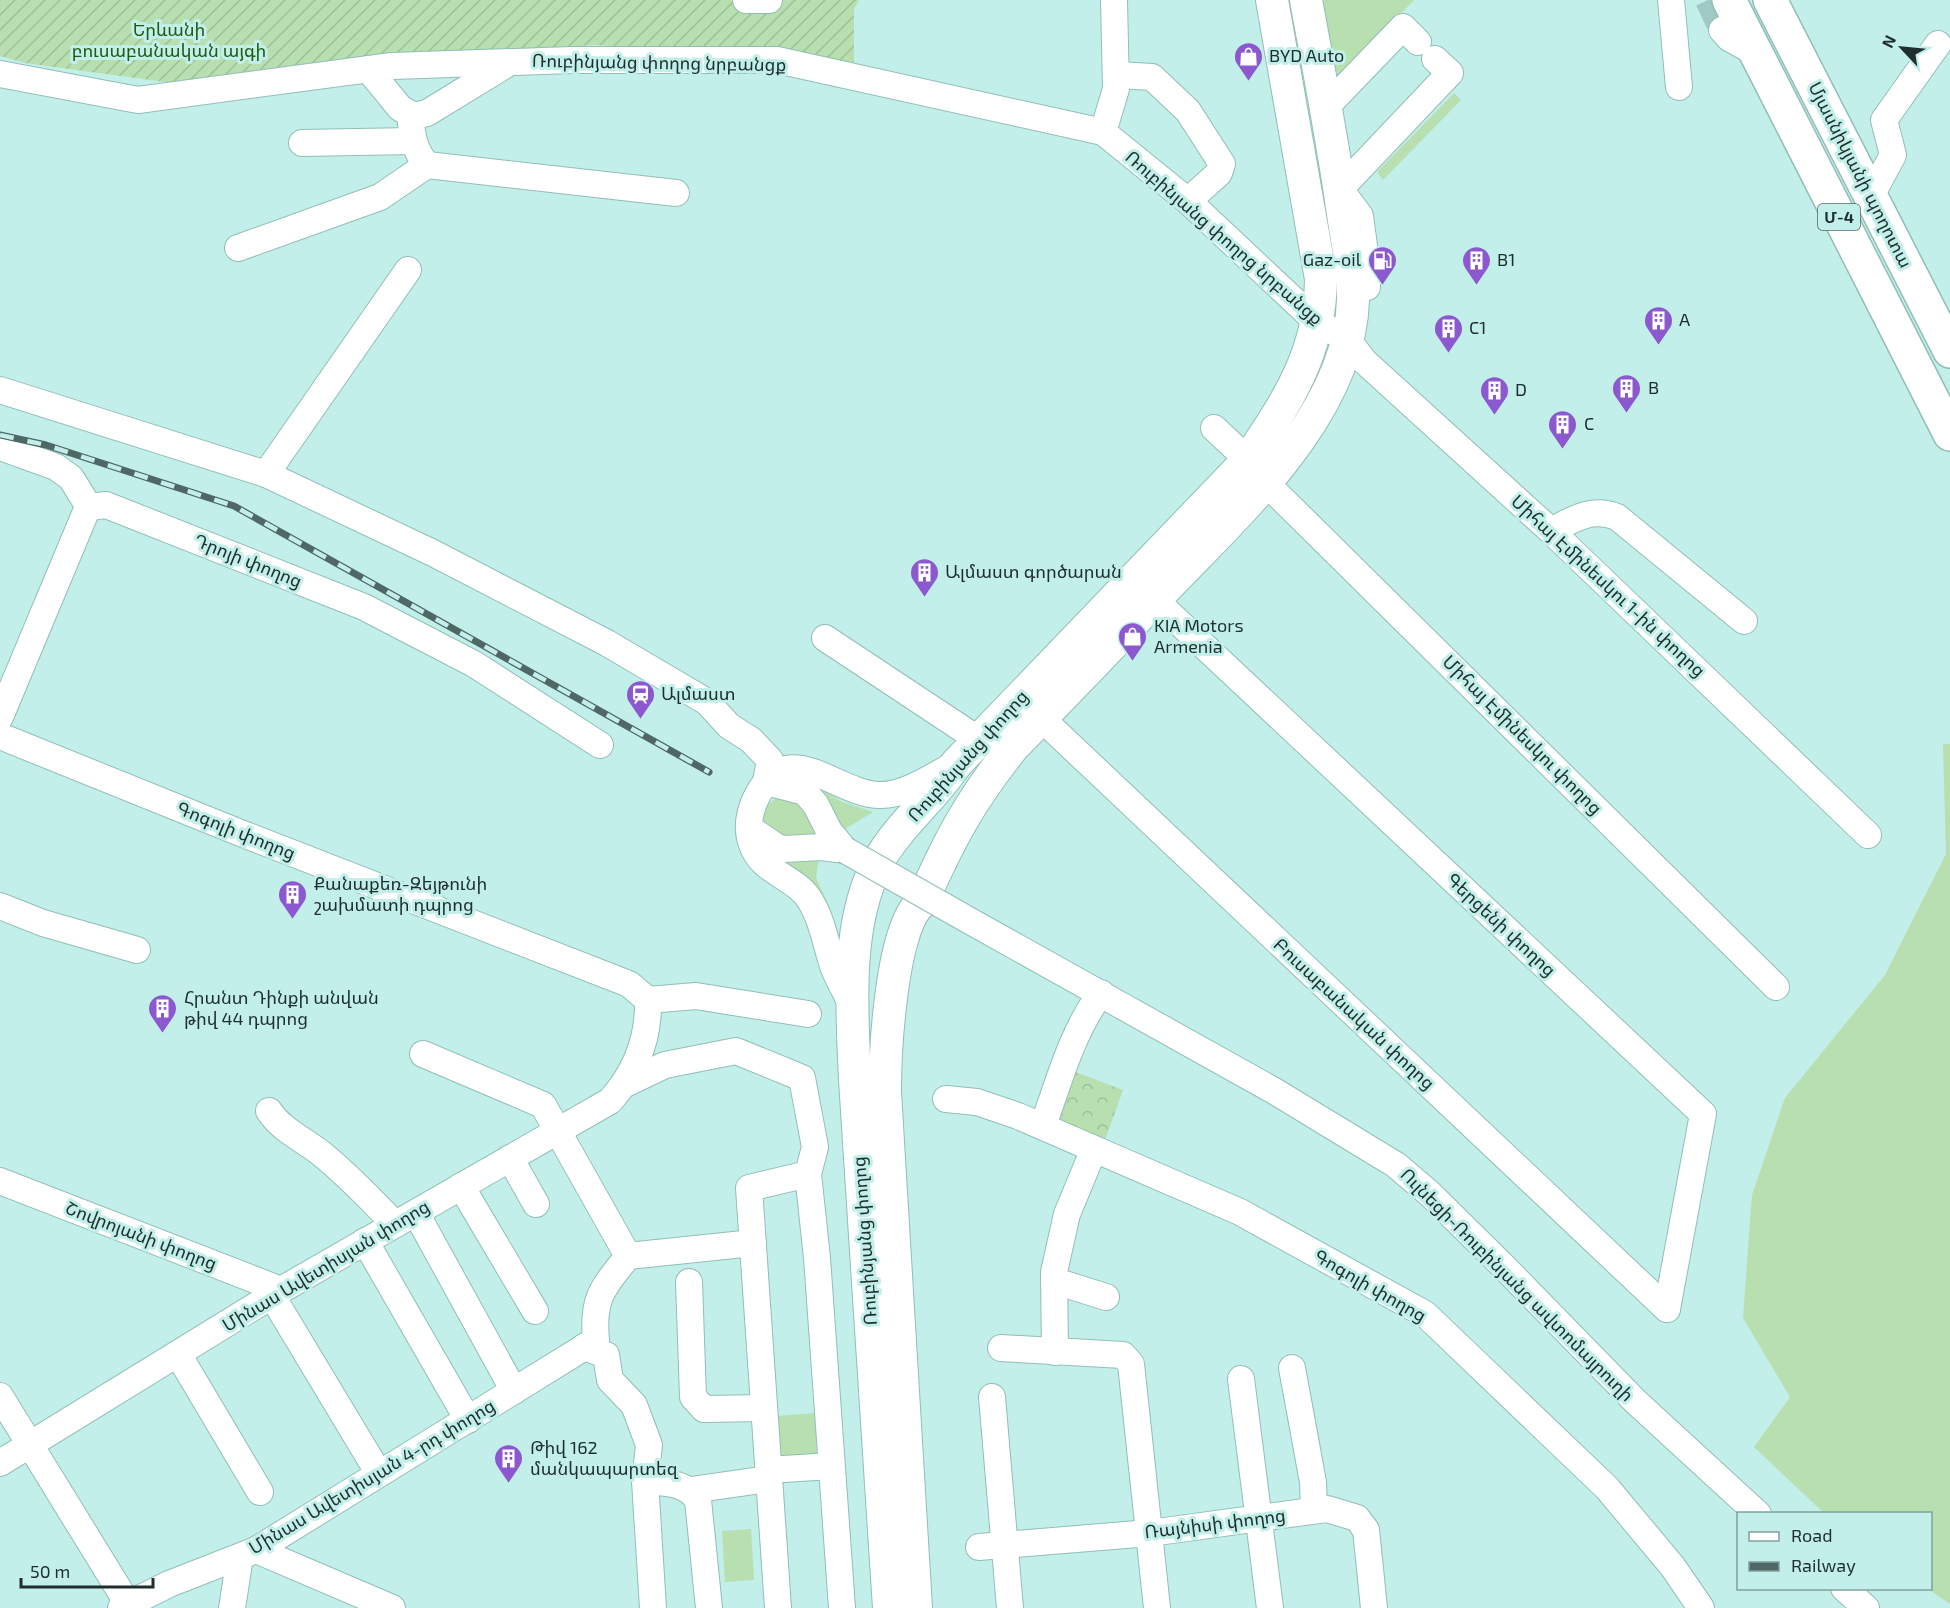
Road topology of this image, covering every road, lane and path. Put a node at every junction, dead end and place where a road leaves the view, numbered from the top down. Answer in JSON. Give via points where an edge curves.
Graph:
{"nodes":[{"id":1,"x":747,"y":0,"type":"edge"},
{"id":2,"x":769,"y":0,"type":"edge"},
{"id":3,"x":1114,"y":0,"type":"edge"},
{"id":4,"x":1272,"y":0,"type":"edge"},
{"id":5,"x":1306,"y":0,"type":"edge"},
{"id":6,"x":1671,"y":0,"type":"edge"},
{"id":7,"x":1770,"y":0,"type":"edge"},
{"id":8,"x":1725,"y":15,"type":"tunnel mouth"},
{"id":9,"x":1938,"y":44,"type":"dead end"},
{"id":10,"x":509,"y":62,"type":"junction"},
{"id":11,"x":369,"y":69,"type":"junction"},
{"id":12,"x":0,"y":74,"type":"edge"},
{"id":13,"x":1117,"y":75,"type":"junction"},
{"id":14,"x":1679,"y":87,"type":"dead end"},
{"id":15,"x":1326,"y":107,"type":"junction"},
{"id":16,"x":410,"y":114,"type":"junction"},
{"id":17,"x":1103,"y":132,"type":"junction"},
{"id":18,"x":413,"y":141,"type":"junction"},
{"id":19,"x":302,"y":143,"type":"dead end"},
{"id":20,"x":427,"y":165,"type":"junction"},
{"id":21,"x":1340,"y":189,"type":"junction"},
{"id":22,"x":676,"y":193,"type":"dead end"},
{"id":23,"x":1871,"y":196,"type":"junction"},
{"id":24,"x":1188,"y":201,"type":"junction"},
{"id":25,"x":238,"y":248,"type":"dead end"},
{"id":26,"x":408,"y":270,"type":"dead end"},
{"id":27,"x":1318,"y":323,"type":"junction"},
{"id":28,"x":1347,"y":339,"type":"junction"},
{"id":29,"x":1950,"y":351,"type":"edge"},
{"id":30,"x":0,"y":390,"type":"edge"},
{"id":31,"x":1214,"y":428,"type":"dead end"},
{"id":32,"x":1950,"y":434,"type":"edge"},
{"id":33,"x":0,"y":447,"type":"edge"},
{"id":34,"x":1257,"y":472,"type":"junction"},
{"id":35,"x":266,"y":474,"type":"junction"},
{"id":36,"x":89,"y":507,"type":"junction"},
{"id":37,"x":1551,"y":531,"type":"junction"},
{"id":38,"x":1155,"y":600,"type":"junction"},
{"id":39,"x":1744,"y":621,"type":"dead end"},
{"id":40,"x":825,"y":638,"type":"dead end"},
{"id":41,"x":0,"y":717,"type":"edge"},
{"id":42,"x":1041,"y":718,"type":"junction"},
{"id":43,"x":0,"y":736,"type":"edge"},
{"id":44,"x":980,"y":740,"type":"junction"},
{"id":45,"x":600,"y":745,"type":"dead end"},
{"id":46,"x":956,"y":764,"type":"junction"},
{"id":47,"x":766,"y":782,"type":"junction"},
{"id":48,"x":748,"y":828,"type":"junction"},
{"id":49,"x":1868,"y":835,"type":"dead end"},
{"id":50,"x":895,"y":838,"type":"junction"},
{"id":51,"x":844,"y":850,"type":"junction"},
{"id":52,"x":939,"y":862,"type":"junction"},
{"id":53,"x":868,"y":887,"type":"junction"},
{"id":54,"x":0,"y":906,"type":"edge"},
{"id":55,"x":914,"y":908,"type":"junction"},
{"id":56,"x":137,"y":950,"type":"dead end"},
{"id":57,"x":1776,"y":987,"type":"dead end"},
{"id":58,"x":1101,"y":993,"type":"junction"},
{"id":59,"x":648,"y":1000,"type":"junction"},
{"id":60,"x":851,"y":1003,"type":"junction"},
{"id":61,"x":808,"y":1014,"type":"dead end"},
{"id":62,"x":423,"y":1054,"type":"dead end"},
{"id":63,"x":625,"y":1084,"type":"junction"},
{"id":64,"x":946,"y":1099,"type":"dead end"},
{"id":65,"x":269,"y":1111,"type":"dead end"},
{"id":66,"x":1042,"y":1126,"type":"junction"},
{"id":67,"x":557,"y":1130,"type":"junction"},
{"id":68,"x":1094,"y":1149,"type":"junction"},
{"id":69,"x":510,"y":1158,"type":"junction"},
{"id":70,"x":808,"y":1174,"type":"junction"},
{"id":71,"x":0,"y":1182,"type":"edge"},
{"id":72,"x":461,"y":1186,"type":"junction"},
{"id":73,"x":536,"y":1204,"type":"dead end"},
{"id":74,"x":405,"y":1219,"type":"junction"},
{"id":75,"x":365,"y":1241,"type":"junction"},
{"id":76,"x":753,"y":1243,"type":"junction"},
{"id":77,"x":628,"y":1256,"type":"junction"},
{"id":78,"x":1055,"y":1281,"type":"junction"},
{"id":79,"x":688,"y":1282,"type":"dead end"},
{"id":80,"x":277,"y":1293,"type":"junction"},
{"id":81,"x":1106,"y":1297,"type":"dead end"},
{"id":82,"x":1667,"y":1309,"type":"joint"},
{"id":83,"x":535,"y":1311,"type":"dead end"},
{"id":84,"x":584,"y":1347,"type":"junction"},
{"id":85,"x":1001,"y":1348,"type":"dead end"},
{"id":86,"x":1055,"y":1353,"type":"junction"},
{"id":87,"x":178,"y":1354,"type":"junction"},
{"id":88,"x":1292,"y":1368,"type":"dead end"},
{"id":89,"x":1241,"y":1379,"type":"dead end"},
{"id":90,"x":514,"y":1391,"type":"junction"},
{"id":91,"x":0,"y":1396,"type":"edge"},
{"id":92,"x":992,"y":1397,"type":"dead end"},
{"id":93,"x":764,"y":1408,"type":"junction"},
{"id":94,"x":468,"y":1420,"type":"junction"},
{"id":95,"x":30,"y":1444,"type":"junction"},
{"id":96,"x":0,"y":1463,"type":"edge"},
{"id":97,"x":831,"y":1466,"type":"junction"},
{"id":98,"x":378,"y":1472,"type":"junction"},
{"id":99,"x":769,"y":1475,"type":"junction"},
{"id":100,"x":645,"y":1481,"type":"junction"},
{"id":101,"x":691,"y":1490,"type":"junction"},
{"id":102,"x":260,"y":1492,"type":"dead end"},
{"id":103,"x":1314,"y":1510,"type":"junction"},
{"id":104,"x":1756,"y":1512,"type":"edge"},
{"id":105,"x":1258,"y":1520,"type":"junction"},
{"id":106,"x":1150,"y":1533,"type":"junction"},
{"id":107,"x":1005,"y":1545,"type":"junction"},
{"id":108,"x":978,"y":1547,"type":"dead end"},
{"id":109,"x":248,"y":1554,"type":"junction"},
{"id":110,"x":1846,"y":1590,"type":"edge"},
{"id":111,"x":124,"y":1606,"type":"edge"},
{"id":112,"x":232,"y":1608,"type":"edge"},
{"id":113,"x":392,"y":1608,"type":"edge"},
{"id":114,"x":653,"y":1608,"type":"edge"},
{"id":115,"x":709,"y":1608,"type":"edge"},
{"id":116,"x":778,"y":1608,"type":"edge"},
{"id":117,"x":842,"y":1608,"type":"edge"},
{"id":118,"x":889,"y":1608,"type":"edge"},
{"id":119,"x":916,"y":1608,"type":"edge"},
{"id":120,"x":1010,"y":1608,"type":"edge"},
{"id":121,"x":1157,"y":1608,"type":"edge"},
{"id":122,"x":1270,"y":1608,"type":"edge"},
{"id":123,"x":1374,"y":1608,"type":"edge"},
{"id":124,"x":1701,"y":1608,"type":"edge"},
{"id":125,"x":1866,"y":1608,"type":"edge"}],
"edges":[{"from":1,"to":2,"type":"street"},
{"from":3,"to":13,"type":"street"},
{"from":4,"to":27,"type":"main road","name":"Ռուբինյանց փողոց","via":[[1322,279]]},
{"from":5,"to":15,"type":"main road","name":"Ռուբինյանց փողոց"},
{"from":6,"to":14,"type":"street"},
{"from":7,"to":23,"type":"highway","name":"Մյասնիկյանի պողոտա","number":"Մ-4"},
{"from":8,"to":32,"type":"highway","name":"Մյասնիկյանի պողոտա","number":"Մ-4","via":[[1756,53]]},
{"from":9,"to":23,"type":"street","via":[[1884,120],[1893,155]]},
{"from":10,"to":11,"type":"street","name":"Ռուբինյանց փողոց նրբանցք"},
{"from":10,"to":16,"type":"street","via":[[427,113]]},
{"from":10,"to":17,"type":"street","name":"Ռուբինյանց փողոց նրբանցք","via":[[777,60]]},
{"from":11,"to":12,"type":"street","name":"Ռուբինյանց փողոց նրբանցք","via":[[138,100]]},
{"from":11,"to":16,"type":"street","via":[[400,108]]},
{"from":13,"to":17,"type":"street"},
{"from":13,"to":24,"type":"street","via":[[1152,77],[1188,111],[1222,164],[1219,173]]},
{"from":15,"to":21,"type":"main road","name":"Ռուբինյանց փողոց"},
{"from":15,"to":21,"type":"street","via":[[1403,27],[1450,73]]},
{"from":16,"to":18,"type":"street"},
{"from":17,"to":24,"type":"street","name":"Ռուբինյանց փողոց նրբանցք"},
{"from":18,"to":19,"type":"street"},
{"from":18,"to":20,"type":"street","via":[[418,156]]},
{"from":20,"to":22,"type":"street"},
{"from":20,"to":25,"type":"street","via":[[380,197]]},
{"from":21,"to":28,"type":"main road","name":"Ռուբինյանց փողոց","via":[[1358,268]]},
{"from":23,"to":29,"type":"highway","name":"Մյասնիկյանի պողոտա","number":"Մ-4"},
{"from":24,"to":27,"type":"street","name":"Ռուբինյանց փողոց նրբանցք"},
{"from":26,"to":35,"type":"street"},
{"from":27,"to":28,"type":"street","name":"Ռուբինյանց փողոց նրբանցք"},
{"from":27,"to":34,"type":"main road","name":"Ռուբինյանց փողոց","via":[[1303,370]]},
{"from":28,"to":34,"type":"main road","name":"Ռուբինյանց փողոց","via":[[1315,417]]},
{"from":28,"to":37,"type":"street","name":"Միհայ Էմինեսկու 1-ին փողոց","via":[[1364,361]]},
{"from":30,"to":35,"type":"street"},
{"from":31,"to":34,"type":"street","name":"Միհայ Էմինեսկու փողոց"},
{"from":33,"to":36,"type":"street","via":[[56,467],[71,478]]},
{"from":34,"to":38,"type":"main road","name":"Ռուբինյանց փողոց"},
{"from":34,"to":44,"type":"main road","name":"Ռուբինյանց փողոց"},
{"from":34,"to":57,"type":"street","name":"Միհայ Էմինեսկու փողոց"},
{"from":35,"to":47,"type":"street","via":[[441,556],[607,643],[707,702],[770,760]]},
{"from":36,"to":41,"type":"street"},
{"from":36,"to":45,"type":"street","name":"Դրոյի փողոց","via":[[106,505],[364,607],[474,664]]},
{"from":37,"to":39,"type":"street","via":[[1581,515],[1604,512],[1617,517]]},
{"from":37,"to":49,"type":"street","name":"Միհայ Էմինեսկու 1-ին փողոց"},
{"from":38,"to":42,"type":"main road","name":"Ռուբինյանց փողոց"},
{"from":38,"to":82,"type":"street","name":"Գերցենի փողոց","via":[[1703,1114]]},
{"from":40,"to":44,"type":"street"},
{"from":42,"to":52,"type":"main road","name":"Ռուբինյանց փողոց","via":[[986,780]]},
{"from":42,"to":82,"type":"street","name":"Բուսաբանական փողոց"},
{"from":43,"to":59,"type":"street","name":"Գոգոլի փողոց","via":[[629,984]]},
{"from":44,"to":46,"type":"main road","name":"Ռուբինյանց փողոց"},
{"from":46,"to":47,"type":"street","via":[[923,782],[881,795],[795,767],[784,769]]},
{"from":46,"to":50,"type":"main road","name":"Ռուբինյանց փողոց"},
{"from":47,"to":48,"type":"street"},
{"from":47,"to":51,"type":"street","via":[[805,792]]},
{"from":48,"to":51,"type":"street","via":[[784,849]]},
{"from":48,"to":60,"type":"street","via":[[753,847],[767,866],[803,890],[811,901],[834,968]]},
{"from":50,"to":52,"type":"main road","via":[[910,839],[926,847]]},
{"from":50,"to":53,"type":"main road","name":"Ռուբինյանց փողոց","via":[[877,864]]},
{"from":51,"to":58,"type":"street","name":"Ուլնեցի-Ռուբինյանց ավտոմայրուղի","bridge":true},
{"from":52,"to":55,"type":"main road","name":"Ռուբինյանց փողոց","via":[[922,902]]},
{"from":53,"to":55,"type":"main road","via":[[883,899],[898,902],[904,908],[912,903]]},
{"from":53,"to":60,"type":"main road","name":"Ռուբինյանց փողոց","via":[[856,935]]},
{"from":54,"to":56,"type":"street","via":[[43,923]]},
{"from":55,"to":119,"type":"main road","name":"Ռուբինյանց փողոց","via":[[893,985],[885,1092]]},
{"from":58,"to":66,"type":"street","via":[[1068,1055]]},
{"from":58,"to":104,"type":"street","name":"Ուլնեցի-Ռուբինյանց ավտոմայրուղի","via":[[1286,1097],[1396,1165],[1506,1269],[1636,1402]]},
{"from":59,"to":61,"type":"street","via":[[696,996]]},
{"from":59,"to":63,"type":"street","name":"Մինաս Ավետիսյան փողոց","via":[[648,1020],[639,1058]]},
{"from":60,"to":118,"type":"main road","name":"Ռուբինյանց փողոց"},
{"from":62,"to":67,"type":"street","via":[[543,1105]]},
{"from":63,"to":67,"type":"street","name":"Մինաս Ավետիսյան փողոց","via":[[610,1101]]},
{"from":63,"to":70,"type":"street","via":[[665,1065],[736,1051],[802,1078],[815,1147]]},
{"from":64,"to":66,"type":"street","name":"Գոգոլի փողոց","via":[[977,1102]]},
{"from":65,"to":74,"type":"street","via":[[276,1122]]},
{"from":66,"to":68,"type":"street","name":"Գոգոլի փողոց"},
{"from":67,"to":69,"type":"street","name":"Մինաս Ավետիսյան փողոց"},
{"from":67,"to":77,"type":"street"},
{"from":68,"to":78,"type":"street","via":[[1068,1214]]},
{"from":68,"to":124,"type":"street","name":"Գոգոլի փողոց","via":[[1240,1212],[1425,1314],[1606,1488],[1673,1567]]},
{"from":69,"to":72,"type":"street","name":"Մինաս Ավետիսյան փողոց"},
{"from":69,"to":73,"type":"street"},
{"from":70,"to":76,"type":"street","via":[[749,1188]]},
{"from":70,"to":97,"type":"street"},
{"from":71,"to":80,"type":"street","name":"Շովրոյանի փողոց"},
{"from":72,"to":74,"type":"street","name":"Մինաս Ավետիսյան փողոց"},
{"from":72,"to":83,"type":"street"},
{"from":74,"to":75,"type":"street","name":"Մինաս Ավետիսյան փողոց"},
{"from":74,"to":90,"type":"street"},
{"from":75,"to":80,"type":"street","name":"Մինաս Ավետիսյան փողոց"},
{"from":75,"to":94,"type":"street"},
{"from":76,"to":77,"type":"street"},
{"from":76,"to":93,"type":"street"},
{"from":77,"to":84,"type":"street","via":[[601,1290],[594,1317],[596,1340]]},
{"from":78,"to":81,"type":"street"},
{"from":78,"to":86,"type":"street"},
{"from":79,"to":93,"type":"street","via":[[693,1397],[704,1409]]},
{"from":80,"to":87,"type":"street","name":"Մինաս Ավետիսյան փողոց"},
{"from":80,"to":98,"type":"street"},
{"from":84,"to":90,"type":"street","name":"Մինաս Ավետիսյան 4-րդ փողոց"},
{"from":84,"to":100,"type":"street","via":[[606,1355],[610,1380],[634,1405],[649,1445]]},
{"from":85,"to":86,"type":"street"},
{"from":86,"to":106,"type":"street","via":[[1123,1355],[1131,1364]]},
{"from":87,"to":95,"type":"street","name":"Մինաս Ավետիսյան փողոց"},
{"from":87,"to":102,"type":"street"},
{"from":88,"to":103,"type":"street"},
{"from":89,"to":105,"type":"street"},
{"from":90,"to":94,"type":"street","name":"Մինաս Ավետիսյան 4-րդ փողոց"},
{"from":91,"to":95,"type":"street"},
{"from":92,"to":107,"type":"street"},
{"from":93,"to":99,"type":"street"},
{"from":94,"to":98,"type":"street","name":"Մինաս Ավետիսյան 4-րդ փողոց"},
{"from":95,"to":96,"type":"street","name":"Մինաս Ավետիսյան փողոց"},
{"from":95,"to":111,"type":"street"},
{"from":97,"to":99,"type":"street"},
{"from":97,"to":117,"type":"street"},
{"from":98,"to":109,"type":"street","name":"Մինաս Ավետիսյան 4-րդ փողոց"},
{"from":99,"to":101,"type":"street"},
{"from":99,"to":116,"type":"street"},
{"from":100,"to":101,"type":"street","via":[[678,1484]]},
{"from":100,"to":114,"type":"street"},
{"from":101,"to":115,"type":"street","via":[[698,1500]]},
{"from":103,"to":105,"type":"street","name":"Ռայնիսի փողոց"},
{"from":103,"to":123,"type":"street","name":"Ռայնիսի փողոց","via":[[1327,1509],[1358,1518],[1366,1530]]},
{"from":105,"to":106,"type":"street","name":"Ռայնիսի փողոց"},
{"from":105,"to":122,"type":"street"},
{"from":106,"to":107,"type":"street","name":"Ռայնիսի փողոց"},
{"from":106,"to":121,"type":"street"},
{"from":107,"to":108,"type":"street","name":"Ռայնիսի փողոց"},
{"from":107,"to":120,"type":"street"},
{"from":109,"to":111,"type":"street","name":"Մինաս Ավետիսյան 4-րդ փողոց"},
{"from":109,"to":112,"type":"street"},
{"from":109,"to":113,"type":"street"},
{"from":110,"to":125,"type":"street"}]}
